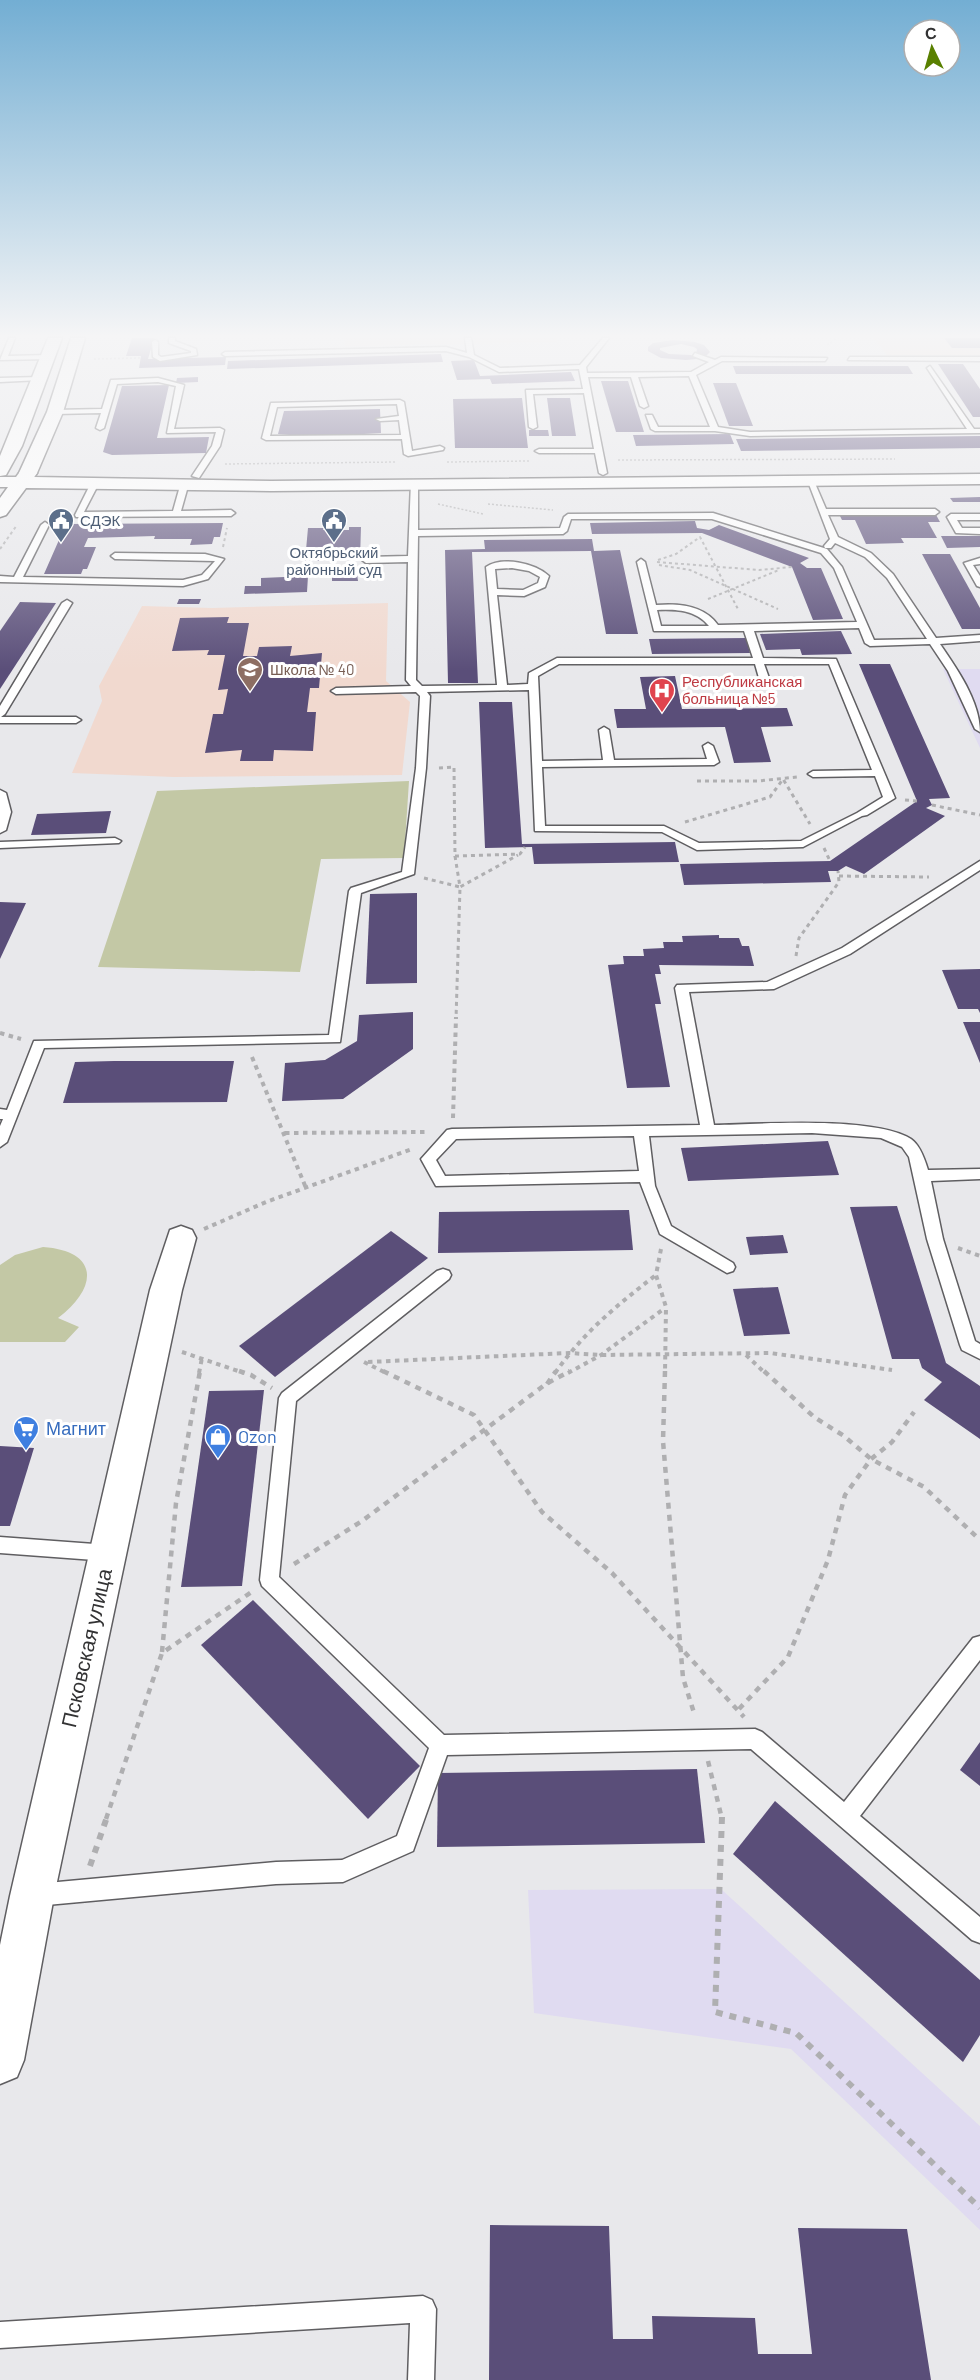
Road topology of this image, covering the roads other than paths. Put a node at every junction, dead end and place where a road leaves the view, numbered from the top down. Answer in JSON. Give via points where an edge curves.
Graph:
{"nodes":[{"id":1,"x":6,"y":449,"type":"edge"},
{"id":2,"x":38,"y":449,"type":"edge"},
{"id":3,"x":214,"y":449,"type":"edge"},
{"id":4,"x":407,"y":449,"type":"edge"},
{"id":5,"x":429,"y":449,"type":"edge"},
{"id":6,"x":539,"y":451,"type":"dead end"},
{"id":7,"x":599,"y":451,"type":"joint"},
{"id":8,"x":980,"y":470,"type":"edge"},
{"id":9,"x":0,"y":472,"type":"edge"},
{"id":10,"x":807,"y":476,"type":"junction"},
{"id":11,"x":24,"y":478,"type":"junction"},
{"id":12,"x":605,"y":478,"type":"junction"},
{"id":13,"x":411,"y":479,"type":"junction"},
{"id":14,"x":980,"y":479,"type":"edge"},
{"id":15,"x":190,"y":481,"type":"junction"},
{"id":16,"x":0,"y":482,"type":"edge"},
{"id":17,"x":94,"y":485,"type":"junction"},
{"id":18,"x":0,"y":511,"type":"edge"},
{"id":19,"x":822,"y":512,"type":"junction"},
{"id":20,"x":934,"y":512,"type":"dead end"},
{"id":21,"x":231,"y":513,"type":"dead end"},
{"id":22,"x":176,"y":514,"type":"junction"},
{"id":23,"x":980,"y":517,"type":"edge"},
{"id":24,"x":45,"y":525,"type":"dead end"},
{"id":25,"x":980,"y":531,"type":"edge"},
{"id":26,"x":413,"y":533,"type":"junction"},
{"id":27,"x":834,"y":539,"type":"junction"},
{"id":28,"x":824,"y":551,"type":"junction"},
{"id":29,"x":115,"y":556,"type":"dead end"},
{"id":30,"x":413,"y":559,"type":"junction"},
{"id":31,"x":366,"y":560,"type":"dead end"},
{"id":32,"x":980,"y":561,"type":"edge"},
{"id":33,"x":641,"y":562,"type":"road end"},
{"id":34,"x":0,"y":579,"type":"edge"},
{"id":35,"x":17,"y":579,"type":"junction"},
{"id":36,"x":980,"y":583,"type":"edge"},
{"id":37,"x":492,"y":592,"type":"junction"},
{"id":38,"x":67,"y":603,"type":"dead end"},
{"id":39,"x":652,"y":608,"type":"junction"},
{"id":40,"x":863,"y":625,"type":"junction"},
{"id":41,"x":715,"y":628,"type":"junction"},
{"id":42,"x":748,"y":628,"type":"junction"},
{"id":43,"x":980,"y":638,"type":"edge"},
{"id":44,"x":933,"y":641,"type":"junction"},
{"id":45,"x":759,"y":661,"type":"junction"},
{"id":46,"x":764,"y":678,"type":"dead end"},
{"id":47,"x":502,"y":687,"type":"junction"},
{"id":48,"x":533,"y":687,"type":"junction"},
{"id":49,"x":418,"y":689,"type":"junction"},
{"id":50,"x":336,"y":691,"type":"dead end"},
{"id":51,"x":0,"y":714,"type":"edge"},
{"id":52,"x":0,"y":720,"type":"edge"},
{"id":53,"x":76,"y":720,"type":"dead end"},
{"id":54,"x":980,"y":729,"type":"edge"},
{"id":55,"x":604,"y":730,"type":"dead end"},
{"id":56,"x":708,"y":746,"type":"dead end"},
{"id":57,"x":609,"y":763,"type":"junction"},
{"id":58,"x":536,"y":764,"type":"junction"},
{"id":59,"x":879,"y":773,"type":"junction"},
{"id":60,"x":813,"y":774,"type":"dead end"},
{"id":61,"x":0,"y":794,"type":"edge"},
{"id":62,"x":0,"y":830,"type":"edge"},
{"id":63,"x":115,"y":841,"type":"dead end"},
{"id":64,"x":0,"y":845,"type":"edge"},
{"id":65,"x":980,"y":865,"type":"edge"},
{"id":66,"x":6,"y":1114,"type":"edge"},
{"id":67,"x":708,"y":1129,"type":"junction"},
{"id":68,"x":641,"y":1131,"type":"junction"},
{"id":69,"x":0,"y":1142,"type":"edge"},
{"id":70,"x":980,"y":1174,"type":"edge"},
{"id":71,"x":647,"y":1176,"type":"junction"},
{"id":72,"x":922,"y":1176,"type":"junction"},
{"id":73,"x":181,"y":1238,"type":"road end"},
{"id":74,"x":727,"y":1267,"type":"dead end"},
{"id":75,"x":443,"y":1275,"type":"dead end"},
{"id":76,"x":980,"y":1352,"type":"edge"},
{"id":77,"x":0,"y":1545,"type":"edge"},
{"id":78,"x":108,"y":1553,"type":"junction"},
{"id":79,"x":980,"y":1645,"type":"edge"},
{"id":80,"x":440,"y":1745,"type":"junction"},
{"id":81,"x":846,"y":1817,"type":"junction"},
{"id":82,"x":32,"y":1896,"type":"junction"},
{"id":83,"x":980,"y":1932,"type":"edge"},
{"id":84,"x":0,"y":2060,"type":"edge"},
{"id":85,"x":0,"y":2335,"type":"edge"},
{"id":86,"x":422,"y":2380,"type":"edge"}],
"edges":[{"from":1,"to":9,"type":"main road"},
{"from":2,"to":11,"type":"main road"},
{"from":3,"to":15,"type":"lane"},
{"from":4,"to":5,"type":"lane","via":[[408,453]]},
{"from":6,"to":7,"type":"lane"},
{"from":7,"to":12,"type":"lane"},
{"from":8,"to":10,"type":"main road"},
{"from":9,"to":11,"type":"main road"},
{"from":10,"to":12,"type":"main road"},
{"from":10,"to":14,"type":"main road"},
{"from":10,"to":19,"type":"lane"},
{"from":11,"to":15,"type":"main road"},
{"from":11,"to":16,"type":"main road"},
{"from":11,"to":17,"type":"main road"},
{"from":11,"to":18,"type":"main road"},
{"from":12,"to":13,"type":"main road"},
{"from":13,"to":15,"type":"main road"},
{"from":13,"to":26,"type":"lane"},
{"from":15,"to":17,"type":"main road"},
{"from":15,"to":22,"type":"lane"},
{"from":17,"to":22,"type":"lane","via":[[79,515]]},
{"from":19,"to":20,"type":"lane"},
{"from":19,"to":27,"type":"lane"},
{"from":21,"to":22,"type":"lane"},
{"from":23,"to":25,"type":"lane","via":[[951,517],[959,531]]},
{"from":24,"to":35,"type":"lane"},
{"from":26,"to":28,"type":"lane","via":[[563,531],[568,517],[713,516]]},
{"from":26,"to":30,"type":"lane"},
{"from":27,"to":28,"type":"lane"},
{"from":27,"to":44,"type":"lane","via":[[868,555],[890,576]]},
{"from":28,"to":40,"type":"lane","via":[[838,567]]},
{"from":29,"to":35,"type":"lane","via":[[220,559],[213,572],[182,586]]},
{"from":30,"to":31,"type":"lane"},
{"from":30,"to":49,"type":"lane","via":[[411,680]]},
{"from":32,"to":36,"type":"lane","via":[[968,563]]},
{"from":33,"to":39,"type":"lane"},
{"from":34,"to":35,"type":"lane"},
{"from":37,"to":37,"type":"lane","via":[[490,567],[533,567],[545,576],[542,585],[524,592]]},
{"from":37,"to":47,"type":"lane"},
{"from":38,"to":51,"type":"lane"},
{"from":39,"to":41,"type":"lane","via":[[686,609],[711,620]]},
{"from":39,"to":41,"type":"lane","via":[[657,630]]},
{"from":40,"to":42,"type":"lane"},
{"from":40,"to":44,"type":"lane","via":[[870,643]]},
{"from":41,"to":42,"type":"lane"},
{"from":42,"to":45,"type":"lane"},
{"from":43,"to":44,"type":"lane"},
{"from":44,"to":54,"type":"lane","via":[[953,670]]},
{"from":45,"to":46,"type":"lane"},
{"from":45,"to":48,"type":"lane","via":[[557,661],[533,675]]},
{"from":45,"to":59,"type":"lane","via":[[833,661]]},
{"from":47,"to":48,"type":"lane"},
{"from":47,"to":49,"type":"lane"},
{"from":48,"to":58,"type":"lane"},
{"from":49,"to":50,"type":"lane"},
{"from":49,"to":66,"type":"lane","via":[[425,696],[408,874],[355,891],[335,1039],[39,1044]]},
{"from":52,"to":53,"type":"lane"},
{"from":55,"to":57,"type":"lane"},
{"from":56,"to":57,"type":"lane","via":[[714,762]]},
{"from":57,"to":58,"type":"lane"},
{"from":58,"to":59,"type":"lane","via":[[539,829],[664,829],[697,847],[803,844],[890,798]]},
{"from":59,"to":60,"type":"lane"},
{"from":61,"to":62,"type":"lane","via":[[6,817]]},
{"from":63,"to":64,"type":"lane"},
{"from":65,"to":67,"type":"lane","via":[[846,951],[769,986],[682,988]]},
{"from":66,"to":69,"type":"lane"},
{"from":67,"to":68,"type":"lane"},
{"from":67,"to":72,"type":"lane","via":[[812,1128],[883,1133],[907,1143]]},
{"from":68,"to":71,"type":"lane"},
{"from":68,"to":71,"type":"lane","via":[[452,1134],[428,1159],[441,1182]]},
{"from":70,"to":72,"type":"lane"},
{"from":71,"to":74,"type":"lane","via":[[665,1230]]},
{"from":72,"to":76,"type":"lane","via":[[935,1239],[968,1345]]},
{"from":73,"to":78,"type":"street","name":"Псковская улица"},
{"from":75,"to":80,"type":"lane","via":[[288,1398],[269,1580]]},
{"from":77,"to":78,"type":"lane"},
{"from":78,"to":82,"type":"street","name":"Псковская улица"},
{"from":79,"to":81,"type":"lane"},
{"from":80,"to":81,"type":"lane","via":[[755,1739]]},
{"from":80,"to":82,"type":"lane","via":[[405,1843],[343,1871],[276,1873]]},
{"from":81,"to":83,"type":"lane"},
{"from":82,"to":84,"type":"street","name":"Псковская улица"},
{"from":85,"to":86,"type":"lane","via":[[423,2308]]}]}
